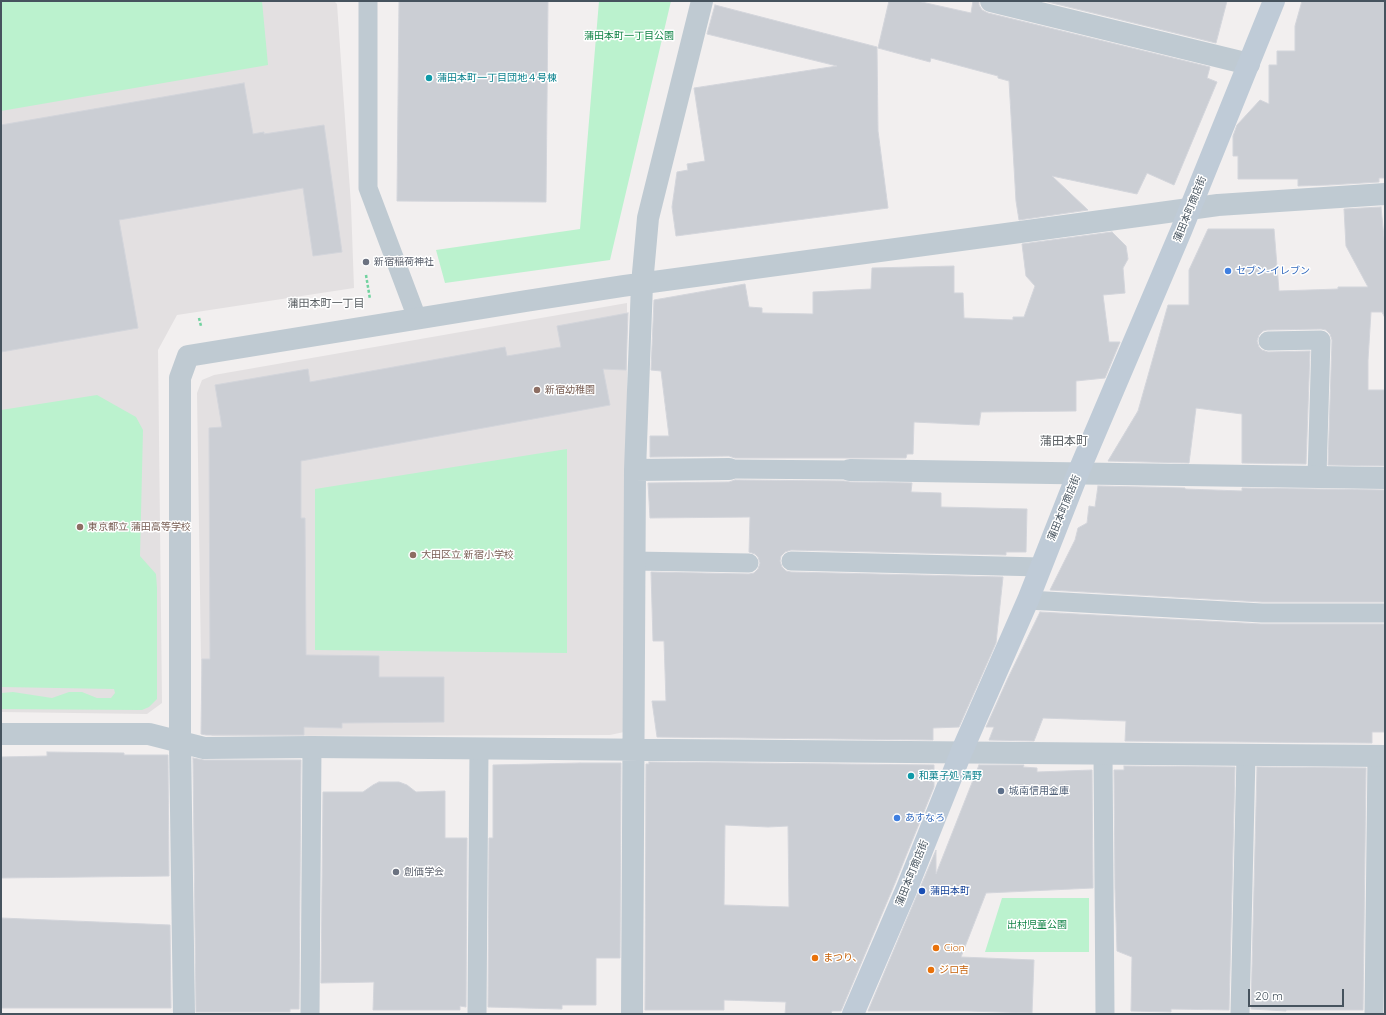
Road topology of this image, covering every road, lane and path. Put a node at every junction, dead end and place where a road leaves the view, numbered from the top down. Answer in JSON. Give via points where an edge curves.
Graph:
{"nodes":[{"id":1,"x":368,"y":1,"type":"edge"},
{"id":2,"x":702,"y":1,"type":"edge"},
{"id":3,"x":991,"y":1,"type":"edge"},
{"id":4,"x":1274,"y":1,"type":"edge"},
{"id":5,"x":1249,"y":64,"type":"junction"},
{"id":6,"x":1385,"y":194,"type":"edge"},
{"id":7,"x":1190,"y":209,"type":"junction"},
{"id":8,"x":366,"y":275,"type":"dead end"},
{"id":9,"x":642,"y":284,"type":"junction"},
{"id":10,"x":371,"y":306,"type":"dead end"},
{"id":11,"x":417,"y":318,"type":"junction"},
{"id":12,"x":1268,"y":341,"type":"dead end"},
{"id":13,"x":729,"y":469,"type":"joint"},
{"id":14,"x":635,"y":470,"type":"junction"},
{"id":15,"x":850,"y":470,"type":"joint"},
{"id":16,"x":1078,"y":473,"type":"junction"},
{"id":17,"x":1317,"y":476,"type":"junction"},
{"id":18,"x":1385,"y":478,"type":"edge"},
{"id":19,"x":634,"y":561,"type":"junction"},
{"id":20,"x":791,"y":561,"type":"dead end"},
{"id":21,"x":748,"y":563,"type":"dead end"},
{"id":22,"x":1041,"y":567,"type":"junction"},
{"id":23,"x":1028,"y":600,"type":"junction"},
{"id":24,"x":1385,"y":613,"type":"edge"},
{"id":25,"x":1,"y":734,"type":"edge"},
{"id":26,"x":180,"y":742,"type":"junction"},
{"id":27,"x":312,"y":747,"type":"junction"},
{"id":28,"x":479,"y":749,"type":"junction"},
{"id":29,"x":634,"y":750,"type":"junction"},
{"id":30,"x":962,"y":753,"type":"junction"},
{"id":31,"x":1102,"y":754,"type":"junction"},
{"id":32,"x":1246,"y":755,"type":"junction"},
{"id":33,"x":1381,"y":756,"type":"edge"},
{"id":34,"x":184,"y":1014,"type":"edge"},
{"id":35,"x":310,"y":1014,"type":"edge"},
{"id":36,"x":477,"y":1014,"type":"edge"},
{"id":37,"x":632,"y":1014,"type":"edge"},
{"id":38,"x":853,"y":1014,"type":"edge"},
{"id":39,"x":1105,"y":1014,"type":"edge"},
{"id":40,"x":1240,"y":1014,"type":"edge"},
{"id":41,"x":1374,"y":1014,"type":"edge"}],
"edges":[{"from":1,"to":11,"type":"lane","via":[[368,188]]},
{"from":2,"to":9,"type":"street","via":[[648,218]]},
{"from":3,"to":5,"type":"street"},
{"from":4,"to":5,"type":"street","name":"蒲田本町商店街"},
{"from":5,"to":7,"type":"street","name":"蒲田本町商店街"},
{"from":6,"to":7,"type":"street"},
{"from":7,"to":9,"type":"street"},
{"from":7,"to":16,"type":"street","name":"蒲田本町商店街"},
{"from":8,"to":10,"type":"path"},
{"from":9,"to":11,"type":"street"},
{"from":9,"to":14,"type":"street"},
{"from":11,"to":26,"type":"street","via":[[188,356],[180,378]]},
{"from":12,"to":17,"type":"lane","via":[[1321,340]]},
{"from":13,"to":14,"type":"street"},
{"from":13,"to":15,"type":"lane"},
{"from":14,"to":19,"type":"street"},
{"from":15,"to":16,"type":"street"},
{"from":16,"to":17,"type":"street"},
{"from":16,"to":22,"type":"street","name":"蒲田本町商店街"},
{"from":17,"to":18,"type":"street"},
{"from":19,"to":21,"type":"lane"},
{"from":19,"to":29,"type":"street"},
{"from":20,"to":22,"type":"lane"},
{"from":22,"to":23,"type":"street","name":"蒲田本町商店街"},
{"from":23,"to":24,"type":"lane","via":[[1262,613]]},
{"from":23,"to":30,"type":"street","name":"蒲田本町商店街"},
{"from":25,"to":26,"type":"street","via":[[149,734]]},
{"from":26,"to":27,"type":"street","via":[[204,748]]},
{"from":26,"to":34,"type":"street"},
{"from":27,"to":28,"type":"street"},
{"from":27,"to":35,"type":"lane"},
{"from":28,"to":29,"type":"street"},
{"from":28,"to":36,"type":"lane"},
{"from":29,"to":30,"type":"street"},
{"from":29,"to":37,"type":"street"},
{"from":30,"to":31,"type":"street"},
{"from":30,"to":38,"type":"street","name":"蒲田本町商店街"},
{"from":31,"to":32,"type":"street"},
{"from":31,"to":39,"type":"lane"},
{"from":32,"to":33,"type":"street"},
{"from":32,"to":40,"type":"lane"},
{"from":33,"to":41,"type":"lane"}]}
